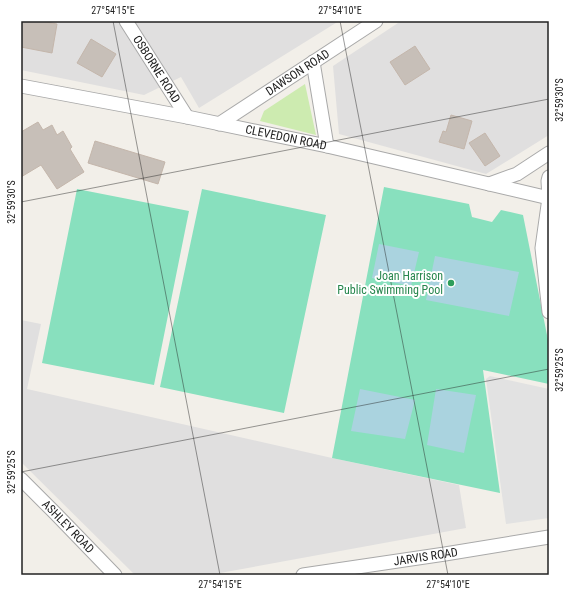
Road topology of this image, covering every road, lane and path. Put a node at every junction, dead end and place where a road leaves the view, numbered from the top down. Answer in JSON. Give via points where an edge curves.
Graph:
{"nodes":[{"id":1,"x":126,"y":21,"type":"edge"},
{"id":2,"x":376,"y":21,"type":"edge"},
{"id":3,"x":313,"y":62,"type":"junction"},
{"id":4,"x":21,"y":86,"type":"edge"},
{"id":5,"x":187,"y":117,"type":"junction"},
{"id":6,"x":219,"y":124,"type":"junction"},
{"id":7,"x":327,"y":146,"type":"junction"},
{"id":8,"x":549,"y":153,"type":"edge"},
{"id":9,"x":548,"y":179,"type":"edge"},
{"id":10,"x":489,"y":184,"type":"junction"},
{"id":11,"x":549,"y":198,"type":"edge"},
{"id":12,"x":549,"y":312,"type":"edge"},
{"id":13,"x":21,"y":479,"type":"edge"},
{"id":14,"x":549,"y":537,"type":"edge"},
{"id":15,"x":115,"y":575,"type":"edge"},
{"id":16,"x":303,"y":575,"type":"edge"}],
"edges":[{"from":1,"to":5,"type":"street","name":"OSBORNE ROAD"},
{"from":2,"to":3,"type":"street","name":"DAWSON ROAD"},
{"from":3,"to":6,"type":"street","name":"DAWSON ROAD"},
{"from":3,"to":7,"type":"street"},
{"from":4,"to":5,"type":"street","name":"CLEVEDON ROAD"},
{"from":5,"to":6,"type":"street","name":"CLEVEDON ROAD"},
{"from":6,"to":7,"type":"street","name":"CLEVEDON ROAD"},
{"from":7,"to":10,"type":"street","name":"CLEVEDON ROAD"},
{"from":8,"to":10,"type":"street","via":[[517,174]]},
{"from":9,"to":11,"type":"street"},
{"from":10,"to":11,"type":"street","name":"CLEVEDON ROAD"},
{"from":11,"to":12,"type":"street","via":[[542,248]]},
{"from":13,"to":15,"type":"street","name":"ASHLEY ROAD"},
{"from":14,"to":16,"type":"street","name":"JARVIS ROAD"}]}
